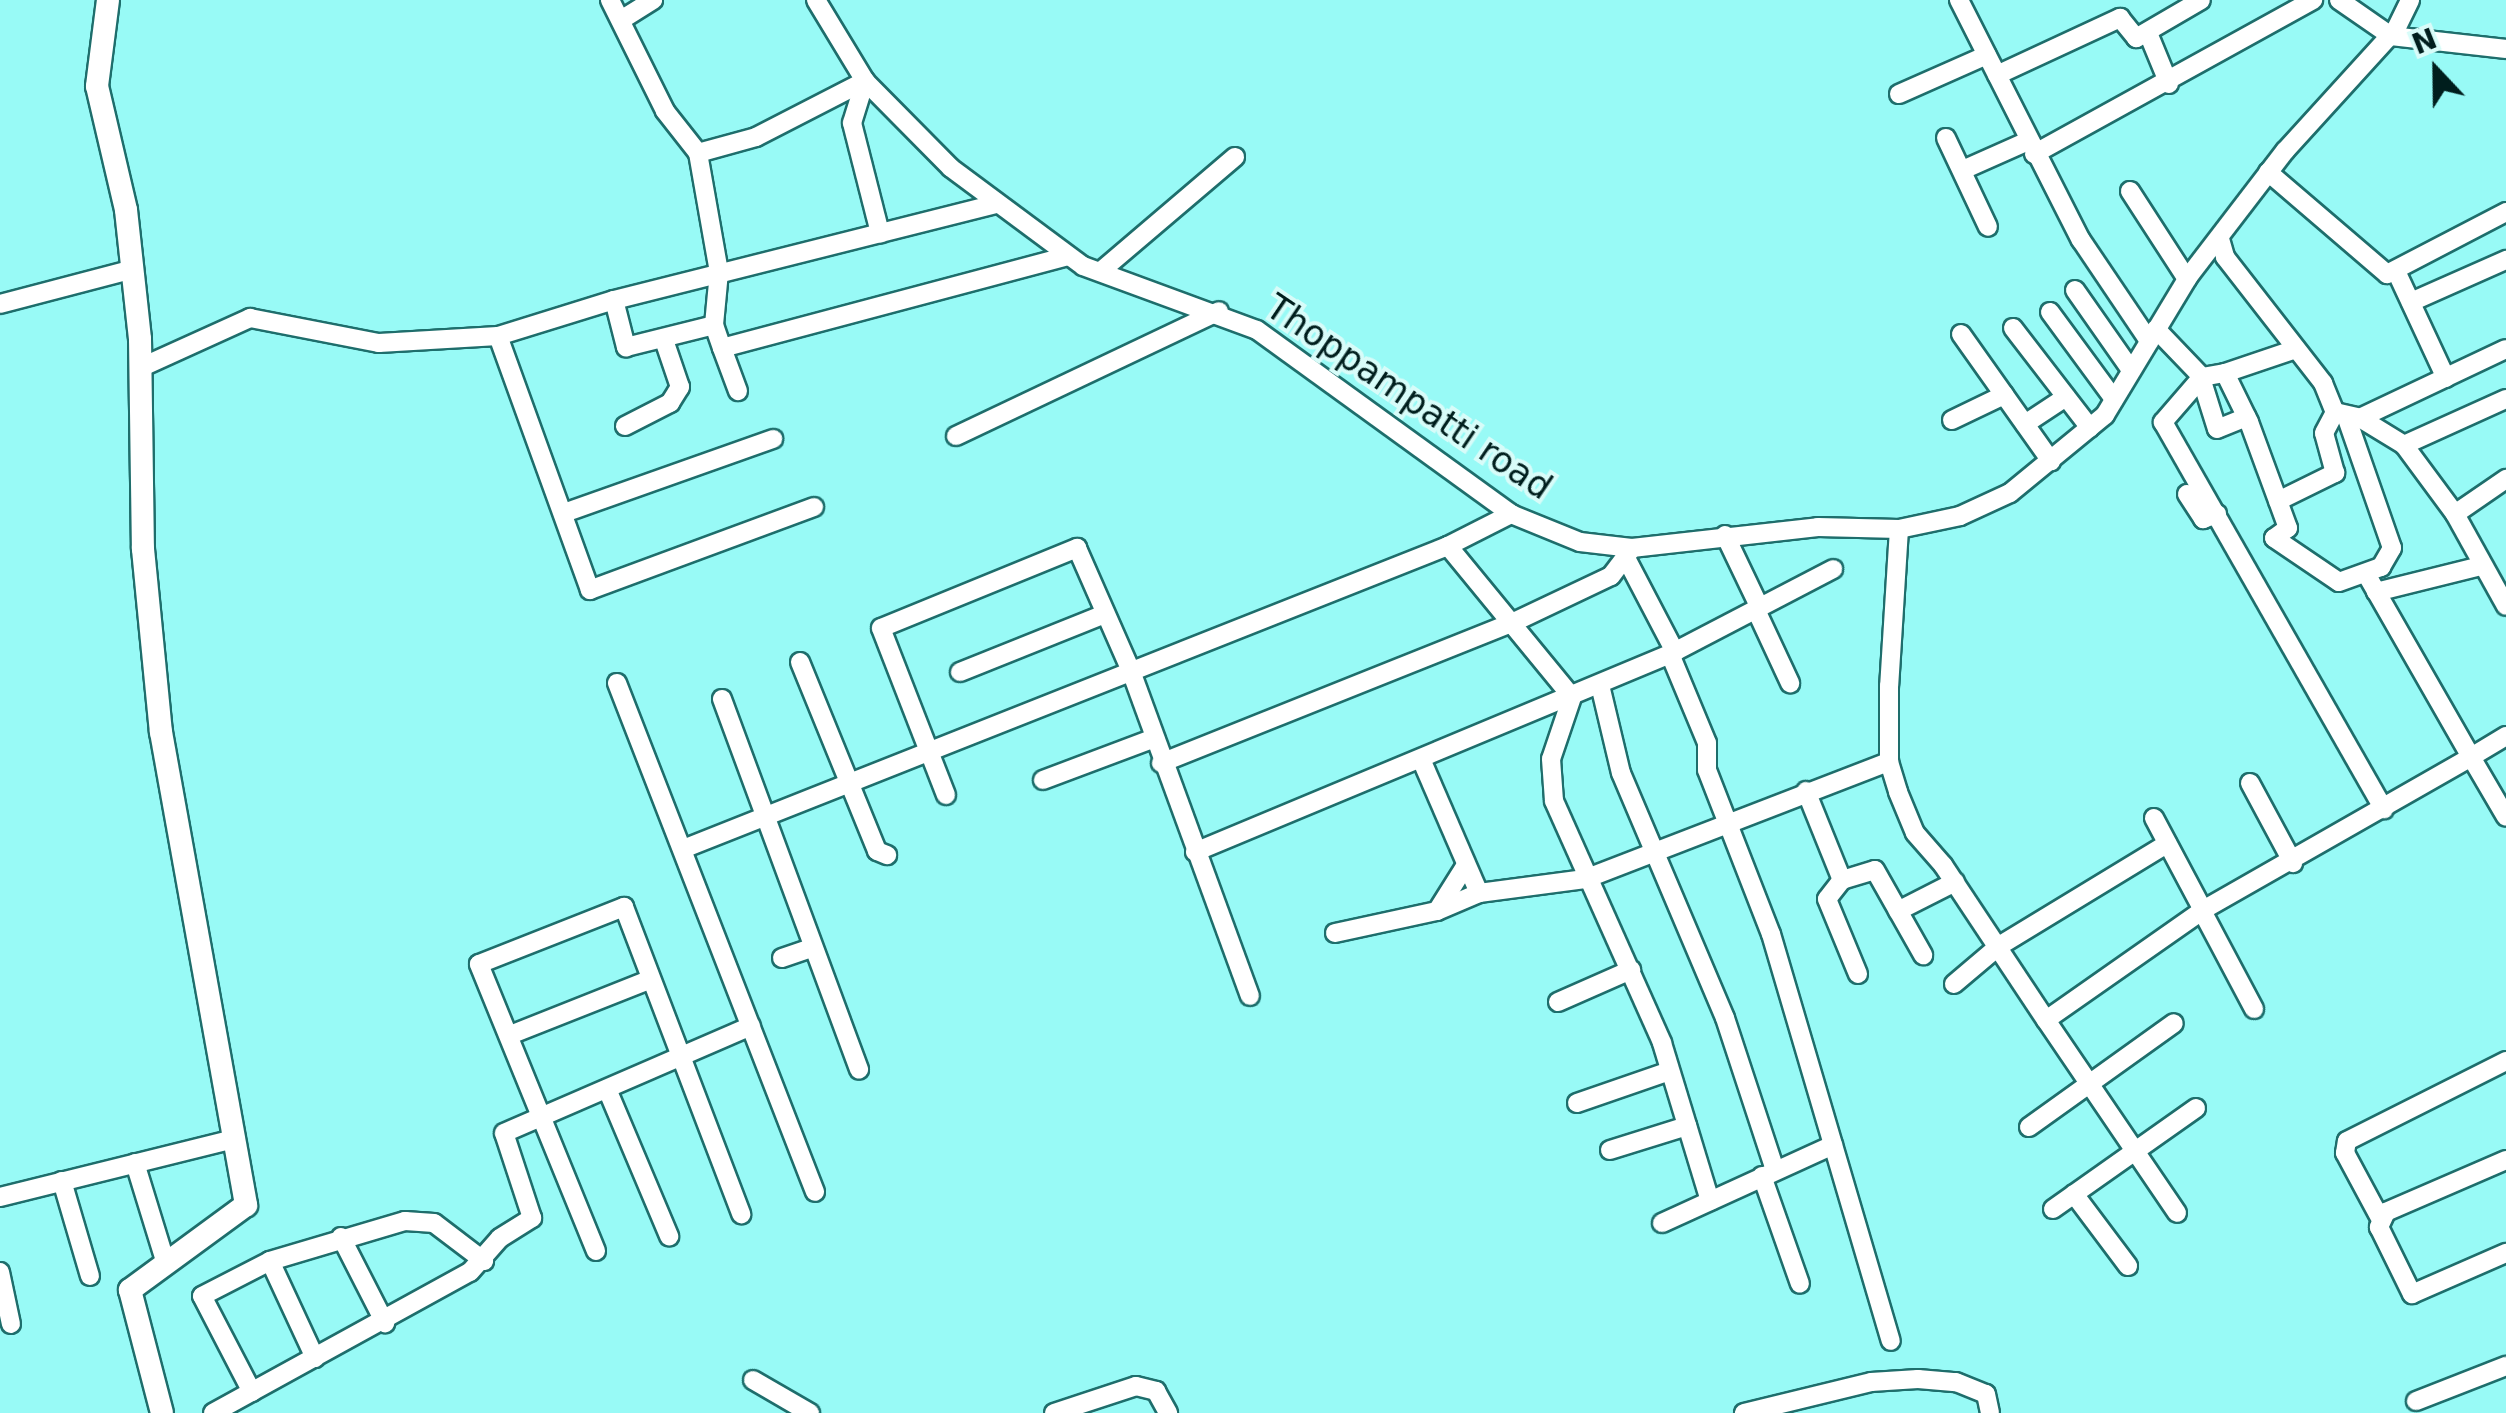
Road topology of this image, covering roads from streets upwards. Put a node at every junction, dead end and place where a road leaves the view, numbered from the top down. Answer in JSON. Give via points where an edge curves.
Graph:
{"nodes":[{"id":1,"x":108,"y":0,"type":"edge"},
{"id":2,"x":610,"y":0,"type":"edge"},
{"id":3,"x":653,"y":0,"type":"edge"},
{"id":4,"x":1959,"y":0,"type":"edge"},
{"id":5,"x":2201,"y":0,"type":"edge"},
{"id":6,"x":2313,"y":0,"type":"edge"},
{"id":7,"x":2339,"y":0,"type":"edge"},
{"id":8,"x":2410,"y":0,"type":"edge"},
{"id":9,"x":824,"y":3,"type":"edge"},
{"id":10,"x":620,"y":20,"type":"junction"},
{"id":11,"x":2148,"y":32,"type":"junction"},
{"id":12,"x":2390,"y":36,"type":"junction"},
{"id":13,"x":2506,"y":49,"type":"edge"},
{"id":14,"x":1987,"y":55,"type":"junction"},
{"id":15,"x":1997,"y":76,"type":"junction"},
{"id":16,"x":865,"y":81,"type":"junction"},
{"id":17,"x":2169,"y":84,"type":"junction"},
{"id":18,"x":1900,"y":94,"type":"dead end"},
{"id":19,"x":1946,"y":138,"type":"dead end"},
{"id":20,"x":2031,"y":147,"type":"junction"},
{"id":21,"x":698,"y":153,"type":"junction"},
{"id":22,"x":1236,"y":157,"type":"dead end"},
{"id":23,"x":1965,"y":169,"type":"junction"},
{"id":24,"x":2268,"y":172,"type":"junction"},
{"id":25,"x":2130,"y":191,"type":"dead end"},
{"id":26,"x":996,"y":204,"type":"junction"},
{"id":27,"x":2506,"y":212,"type":"edge"},
{"id":28,"x":1988,"y":227,"type":"dead end"},
{"id":29,"x":880,"y":233,"type":"junction"},
{"id":30,"x":2220,"y":239,"type":"junction"},
{"id":31,"x":1068,"y":256,"type":"junction"},
{"id":32,"x":2506,"y":260,"type":"edge"},
{"id":33,"x":133,"y":270,"type":"junction"},
{"id":34,"x":1101,"y":271,"type":"junction"},
{"id":35,"x":718,"y":272,"type":"junction"},
{"id":36,"x":2396,"y":272,"type":"junction"},
{"id":37,"x":2187,"y":279,"type":"junction"},
{"id":38,"x":2075,"y":290,"type":"dead end"},
{"id":39,"x":614,"y":300,"type":"junction"},
{"id":40,"x":2411,"y":302,"type":"junction"},
{"id":41,"x":0,"y":304,"type":"edge"},
{"id":42,"x":1219,"y":311,"type":"junction"},
{"id":43,"x":2050,"y":312,"type":"dead end"},
{"id":44,"x":714,"y":324,"type":"junction"},
{"id":45,"x":2013,"y":328,"type":"dead end"},
{"id":46,"x":1961,"y":334,"type":"dead end"},
{"id":47,"x":2152,"y":335,"type":"junction"},
{"id":48,"x":498,"y":336,"type":"junction"},
{"id":49,"x":664,"y":340,"type":"junction"},
{"id":50,"x":722,"y":348,"type":"junction"},
{"id":51,"x":2296,"y":349,"type":"junction"},
{"id":52,"x":2506,"y":349,"type":"edge"},
{"id":53,"x":142,"y":367,"type":"junction"},
{"id":54,"x":2131,"y":370,"type":"junction"},
{"id":55,"x":2225,"y":373,"type":"junction"},
{"id":56,"x":2202,"y":377,"type":"junction"},
{"id":57,"x":2446,"y":378,"type":"junction"},
{"id":58,"x":738,"y":391,"type":"dead end"},
{"id":59,"x":2004,"y":394,"type":"junction"},
{"id":60,"x":2066,"y":396,"type":"junction"},
{"id":61,"x":2114,"y":399,"type":"junction"},
{"id":62,"x":2506,"y":399,"type":"edge"},
{"id":63,"x":2347,"y":416,"type":"junction"},
{"id":64,"x":2247,"y":417,"type":"junction"},
{"id":65,"x":1952,"y":420,"type":"dead end"},
{"id":66,"x":2026,"y":424,"type":"junction"},
{"id":67,"x":625,"y":426,"type":"dead end"},
{"id":68,"x":2090,"y":428,"type":"junction"},
{"id":69,"x":956,"y":436,"type":"dead end"},
{"id":70,"x":773,"y":438,"type":"dead end"},
{"id":71,"x":2404,"y":446,"type":"junction"},
{"id":72,"x":2051,"y":461,"type":"junction"},
{"id":73,"x":2506,"y":478,"type":"edge"},
{"id":74,"x":2187,"y":494,"type":"dead end"},
{"id":75,"x":2278,"y":501,"type":"junction"},
{"id":76,"x":814,"y":507,"type":"dead end"},
{"id":77,"x":564,"y":513,"type":"junction"},
{"id":78,"x":1512,"y":514,"type":"junction"},
{"id":79,"x":2216,"y":514,"type":"junction"},
{"id":80,"x":2455,"y":514,"type":"junction"},
{"id":81,"x":1899,"y":528,"type":"junction"},
{"id":82,"x":1724,"y":535,"type":"junction"},
{"id":83,"x":2274,"y":538,"type":"junction"},
{"id":84,"x":1448,"y":546,"type":"junction"},
{"id":85,"x":1629,"y":554,"type":"junction"},
{"id":86,"x":2244,"y":554,"type":"junction"},
{"id":87,"x":2481,"y":566,"type":"junction"},
{"id":88,"x":1833,"y":570,"type":"dead end"},
{"id":89,"x":2366,"y":574,"type":"junction"},
{"id":90,"x":2376,"y":592,"type":"junction"},
{"id":91,"x":2506,"y":606,"type":"edge"},
{"id":92,"x":1758,"y":609,"type":"junction"},
{"id":93,"x":1105,"y":614,"type":"junction"},
{"id":94,"x":1514,"y":622,"type":"junction"},
{"id":95,"x":1672,"y":653,"type":"junction"},
{"id":96,"x":800,"y":662,"type":"dead end"},
{"id":97,"x":1131,"y":670,"type":"junction"},
{"id":98,"x":960,"y":672,"type":"dead end"},
{"id":99,"x":617,"y":683,"type":"dead end"},
{"id":100,"x":1790,"y":683,"type":"dead end"},
{"id":101,"x":1600,"y":684,"type":"junction"},
{"id":102,"x":1572,"y":697,"type":"junction"},
{"id":103,"x":722,"y":699,"type":"dead end"},
{"id":104,"x":2506,"y":736,"type":"edge"},
{"id":105,"x":1152,"y":739,"type":"junction"},
{"id":106,"x":929,"y":751,"type":"junction"},
{"id":107,"x":2471,"y":756,"type":"junction"},
{"id":108,"x":1421,"y":759,"type":"junction"},
{"id":109,"x":1889,"y":762,"type":"junction"},
{"id":110,"x":1161,"y":763,"type":"junction"},
{"id":111,"x":1043,"y":780,"type":"dead end"},
{"id":112,"x":2250,"y":782,"type":"dead end"},
{"id":113,"x":850,"y":783,"type":"junction"},
{"id":114,"x":1806,"y":790,"type":"junction"},
{"id":115,"x":946,"y":794,"type":"dead end"},
{"id":116,"x":2384,"y":809,"type":"junction"},
{"id":117,"x":764,"y":817,"type":"junction"},
{"id":118,"x":2506,"y":817,"type":"edge"},
{"id":119,"x":2154,"y":818,"type":"dead end"},
{"id":120,"x":1726,"y":823,"type":"junction"},
{"id":121,"x":2167,"y":844,"type":"junction"},
{"id":122,"x":683,"y":848,"type":"junction"},
{"id":123,"x":1651,"y":850,"type":"junction"},
{"id":124,"x":1195,"y":852,"type":"junction"},
{"id":125,"x":887,"y":854,"type":"dead end"},
{"id":126,"x":2293,"y":862,"type":"junction"},
{"id":127,"x":1466,"y":864,"type":"junction"},
{"id":128,"x":1585,"y":879,"type":"junction"},
{"id":129,"x":1842,"y":880,"type":"junction"},
{"id":130,"x":1954,"y":882,"type":"junction"},
{"id":131,"x":1479,"y":893,"type":"junction"},
{"id":132,"x":1437,"y":911,"type":"junction"},
{"id":133,"x":1898,"y":911,"type":"junction"},
{"id":134,"x":2202,"y":911,"type":"junction"},
{"id":135,"x":1335,"y":934,"type":"dead end"},
{"id":136,"x":1999,"y":946,"type":"junction"},
{"id":137,"x":811,"y":948,"type":"junction"},
{"id":138,"x":1923,"y":955,"type":"dead end"},
{"id":139,"x":782,"y":958,"type":"dead end"},
{"id":140,"x":1631,"y":970,"type":"junction"},
{"id":141,"x":1858,"y":974,"type":"dead end"},
{"id":142,"x":649,"y":980,"type":"junction"},
{"id":143,"x":1954,"y":984,"type":"dead end"},
{"id":144,"x":1250,"y":996,"type":"dead end"},
{"id":145,"x":1558,"y":1002,"type":"dead end"},
{"id":146,"x":2254,"y":1010,"type":"dead end"},
{"id":147,"x":2046,"y":1020,"type":"junction"},
{"id":148,"x":2174,"y":1022,"type":"dead end"},
{"id":149,"x":750,"y":1026,"type":"junction"},
{"id":150,"x":510,"y":1035,"type":"junction"},
{"id":151,"x":679,"y":1060,"type":"junction"},
{"id":152,"x":2506,"y":1061,"type":"edge"},
{"id":153,"x":859,"y":1068,"type":"dead end"},
{"id":154,"x":1670,"y":1072,"type":"junction"},
{"id":155,"x":2088,"y":1081,"type":"junction"},
{"id":156,"x":607,"y":1089,"type":"junction"},
{"id":157,"x":1577,"y":1103,"type":"dead end"},
{"id":158,"x":2196,"y":1108,"type":"dead end"},
{"id":159,"x":543,"y":1116,"type":"junction"},
{"id":160,"x":1687,"y":1126,"type":"junction"},
{"id":161,"x":2029,"y":1126,"type":"dead end"},
{"id":162,"x":234,"y":1140,"type":"junction"},
{"id":163,"x":1833,"y":1145,"type":"junction"},
{"id":164,"x":1610,"y":1150,"type":"dead end"},
{"id":165,"x":2134,"y":1150,"type":"junction"},
{"id":166,"x":2506,"y":1160,"type":"edge"},
{"id":167,"x":135,"y":1163,"type":"junction"},
{"id":168,"x":1768,"y":1173,"type":"junction"},
{"id":169,"x":62,"y":1181,"type":"junction"},
{"id":170,"x":815,"y":1192,"type":"dead end"},
{"id":171,"x":2074,"y":1194,"type":"junction"},
{"id":172,"x":0,"y":1197,"type":"edge"},
{"id":173,"x":1710,"y":1200,"type":"junction"},
{"id":174,"x":2053,"y":1209,"type":"dead end"},
{"id":175,"x":2177,"y":1213,"type":"dead end"},
{"id":176,"x":741,"y":1214,"type":"dead end"},
{"id":177,"x":2380,"y":1218,"type":"junction"},
{"id":178,"x":1662,"y":1222,"type":"dead end"},
{"id":179,"x":669,"y":1236,"type":"dead end"},
{"id":180,"x":341,"y":1238,"type":"junction"},
{"id":181,"x":596,"y":1251,"type":"dead end"},
{"id":182,"x":2506,"y":1253,"type":"edge"},
{"id":183,"x":484,"y":1261,"type":"junction"},
{"id":184,"x":270,"y":1262,"type":"junction"},
{"id":185,"x":166,"y":1264,"type":"junction"},
{"id":186,"x":2128,"y":1266,"type":"dead end"},
{"id":187,"x":0,"y":1272,"type":"edge"},
{"id":188,"x":90,"y":1276,"type":"dead end"},
{"id":189,"x":1800,"y":1284,"type":"dead end"},
{"id":190,"x":385,"y":1322,"type":"junction"},
{"id":191,"x":11,"y":1324,"type":"dead end"},
{"id":192,"x":1891,"y":1341,"type":"dead end"},
{"id":193,"x":315,"y":1358,"type":"junction"},
{"id":194,"x":2506,"y":1366,"type":"edge"},
{"id":195,"x":753,"y":1380,"type":"dead end"},
{"id":196,"x":252,"y":1392,"type":"junction"},
{"id":197,"x":2416,"y":1402,"type":"dead end"},
{"id":198,"x":162,"y":1413,"type":"edge"},
{"id":199,"x":213,"y":1413,"type":"edge"},
{"id":200,"x":810,"y":1413,"type":"edge"},
{"id":201,"x":1054,"y":1413,"type":"edge"},
{"id":202,"x":1168,"y":1413,"type":"edge"},
{"id":203,"x":1744,"y":1413,"type":"edge"},
{"id":204,"x":1990,"y":1413,"type":"edge"}],
"edges":[{"from":1,"to":33,"type":"street","via":[[97,86]]},
{"from":2,"to":10,"type":"street"},
{"from":3,"to":10,"type":"street"},
{"from":4,"to":14,"type":"street"},
{"from":5,"to":11,"type":"street"},
{"from":6,"to":17,"type":"street"},
{"from":7,"to":12,"type":"street"},
{"from":8,"to":12,"type":"street","name":"Thoppampatti road"},
{"from":9,"to":16,"type":"street","name":"Thoppampatti road"},
{"from":10,"to":21,"type":"street","via":[[665,111]]},
{"from":11,"to":15,"type":"street","via":[[2136,38],[2120,18]]},
{"from":11,"to":17,"type":"street"},
{"from":12,"to":13,"type":"street"},
{"from":12,"to":24,"type":"street","name":"Thoppampatti road"},
{"from":14,"to":15,"type":"street"},
{"from":14,"to":18,"type":"street"},
{"from":15,"to":20,"type":"street"},
{"from":16,"to":21,"type":"street","via":[[756,136]]},
{"from":16,"to":26,"type":"street","name":"Thoppampatti road"},
{"from":16,"to":29,"type":"street","via":[[852,124]]},
{"from":17,"to":20,"type":"street"},
{"from":19,"to":23,"type":"street"},
{"from":20,"to":23,"type":"street"},
{"from":20,"to":47,"type":"street"},
{"from":21,"to":35,"type":"street"},
{"from":22,"to":34,"type":"street"},
{"from":23,"to":28,"type":"street"},
{"from":24,"to":30,"type":"street","name":"Thoppampatti road"},
{"from":24,"to":36,"type":"street","via":[[2365,260]]},
{"from":25,"to":37,"type":"street"},
{"from":26,"to":29,"type":"street"},
{"from":26,"to":31,"type":"street","name":"Thoppampatti road"},
{"from":27,"to":36,"type":"street"},
{"from":29,"to":35,"type":"street"},
{"from":30,"to":37,"type":"street","name":"Thoppampatti road"},
{"from":30,"to":51,"type":"street","via":[[2225,257]]},
{"from":31,"to":34,"type":"street","name":"Thoppampatti road"},
{"from":31,"to":50,"type":"street"},
{"from":32,"to":40,"type":"street"},
{"from":33,"to":41,"type":"street"},
{"from":33,"to":53,"type":"street"},
{"from":34,"to":42,"type":"street","name":"Thoppampatti road"},
{"from":35,"to":39,"type":"street"},
{"from":35,"to":44,"type":"street"},
{"from":36,"to":40,"type":"street"},
{"from":37,"to":47,"type":"street","name":"Thoppampatti road"},
{"from":38,"to":54,"type":"street"},
{"from":39,"to":48,"type":"street"},
{"from":39,"to":49,"type":"street","via":[[626,347]]},
{"from":40,"to":57,"type":"street"},
{"from":42,"to":69,"type":"street"},
{"from":42,"to":78,"type":"street","name":"Thoppampatti road","via":[[1258,330]]},
{"from":43,"to":61,"type":"street"},
{"from":44,"to":49,"type":"street"},
{"from":44,"to":50,"type":"street"},
{"from":45,"to":60,"type":"street"},
{"from":46,"to":59,"type":"street"},
{"from":47,"to":54,"type":"street","name":"Thoppampatti road"},
{"from":47,"to":56,"type":"street"},
{"from":48,"to":53,"type":"street","via":[[379,343],[250,318]]},
{"from":48,"to":77,"type":"street"},
{"from":49,"to":67,"type":"street","via":[[680,387],[670,403]]},
{"from":50,"to":58,"type":"street"},
{"from":51,"to":55,"type":"street"},
{"from":51,"to":63,"type":"street"},
{"from":52,"to":57,"type":"street"},
{"from":53,"to":162,"type":"street","via":[[143,549],[161,732]]},
{"from":54,"to":61,"type":"street","name":"Thoppampatti road"},
{"from":55,"to":56,"type":"street"},
{"from":55,"to":64,"type":"street"},
{"from":56,"to":64,"type":"street","via":[[2217,429]]},
{"from":56,"to":79,"type":"street","via":[[2163,422]]},
{"from":57,"to":63,"type":"street"},
{"from":59,"to":65,"type":"street"},
{"from":59,"to":66,"type":"street"},
{"from":60,"to":66,"type":"street"},
{"from":60,"to":68,"type":"street"},
{"from":61,"to":68,"type":"street","name":"Thoppampatti road"},
{"from":62,"to":71,"type":"street"},
{"from":63,"to":71,"type":"street"},
{"from":63,"to":75,"type":"street","via":[[2324,433],[2335,473]]},
{"from":63,"to":89,"type":"street","via":[[2392,548],[2381,567]]},
{"from":64,"to":75,"type":"street"},
{"from":66,"to":72,"type":"street"},
{"from":68,"to":72,"type":"street","name":"Thoppampatti road"},
{"from":70,"to":77,"type":"street"},
{"from":71,"to":80,"type":"street"},
{"from":72,"to":81,"type":"street","name":"Thoppampatti road","via":[[2010,493],[1976,508]]},
{"from":73,"to":80,"type":"street"},
{"from":74,"to":79,"type":"street","via":[[2203,518]]},
{"from":75,"to":83,"type":"street","via":[[2288,528]]},
{"from":76,"to":77,"type":"street","via":[[590,590]]},
{"from":78,"to":84,"type":"street"},
{"from":78,"to":85,"type":"street","name":"Thoppampatti road"},
{"from":79,"to":86,"type":"street"},
{"from":80,"to":87,"type":"street"},
{"from":81,"to":82,"type":"street","name":"Thoppampatti road"},
{"from":81,"to":109,"type":"street"},
{"from":82,"to":85,"type":"street","name":"Thoppampatti road"},
{"from":82,"to":92,"type":"street"},
{"from":83,"to":86,"type":"street"},
{"from":83,"to":89,"type":"street","via":[[2339,582]]},
{"from":84,"to":94,"type":"street"},
{"from":84,"to":97,"type":"street"},
{"from":85,"to":94,"type":"street","via":[[1611,576]]},
{"from":85,"to":95,"type":"street"},
{"from":86,"to":116,"type":"street"},
{"from":87,"to":90,"type":"street"},
{"from":87,"to":91,"type":"street"},
{"from":88,"to":92,"type":"street"},
{"from":89,"to":90,"type":"street"},
{"from":90,"to":107,"type":"street"},
{"from":92,"to":95,"type":"street"},
{"from":92,"to":100,"type":"street"},
{"from":93,"to":97,"type":"street"},
{"from":93,"to":98,"type":"street"},
{"from":93,"to":106,"type":"street","via":[[1077,548],[880,628]]},
{"from":94,"to":102,"type":"street"},
{"from":94,"to":110,"type":"street"},
{"from":95,"to":101,"type":"street"},
{"from":95,"to":120,"type":"street","via":[[1707,743],[1707,770]]},
{"from":96,"to":113,"type":"street"},
{"from":97,"to":105,"type":"street"},
{"from":97,"to":106,"type":"street"},
{"from":99,"to":122,"type":"street"},
{"from":101,"to":102,"type":"street"},
{"from":101,"to":123,"type":"street","via":[[1621,773]]},
{"from":102,"to":108,"type":"street"},
{"from":102,"to":128,"type":"street","via":[[1551,759],[1554,802]]},
{"from":103,"to":117,"type":"street"},
{"from":104,"to":107,"type":"street"},
{"from":105,"to":110,"type":"street"},
{"from":105,"to":111,"type":"street"},
{"from":106,"to":113,"type":"street"},
{"from":106,"to":115,"type":"street"},
{"from":107,"to":116,"type":"street"},
{"from":107,"to":118,"type":"street"},
{"from":108,"to":124,"type":"street"},
{"from":108,"to":127,"type":"street"},
{"from":109,"to":114,"type":"street"},
{"from":109,"to":130,"type":"street","via":[[1914,833]]},
{"from":110,"to":124,"type":"street"},
{"from":112,"to":126,"type":"street"},
{"from":113,"to":117,"type":"street"},
{"from":113,"to":125,"type":"street","via":[[876,851]]},
{"from":114,"to":120,"type":"street"},
{"from":114,"to":129,"type":"street"},
{"from":116,"to":126,"type":"street"},
{"from":117,"to":122,"type":"street"},
{"from":117,"to":137,"type":"street"},
{"from":119,"to":121,"type":"street"},
{"from":120,"to":123,"type":"street"},
{"from":120,"to":163,"type":"street","via":[[1772,934]]},
{"from":121,"to":134,"type":"street"},
{"from":121,"to":136,"type":"street"},
{"from":122,"to":149,"type":"street"},
{"from":123,"to":128,"type":"street"},
{"from":123,"to":168,"type":"street","via":[[1726,1018]]},
{"from":124,"to":144,"type":"street"},
{"from":126,"to":134,"type":"street"},
{"from":127,"to":131,"type":"street"},
{"from":127,"to":132,"type":"street"},
{"from":128,"to":131,"type":"street"},
{"from":128,"to":140,"type":"street"},
{"from":129,"to":133,"type":"street","via":[[1875,870]]},
{"from":129,"to":141,"type":"street","via":[[1826,899]]},
{"from":130,"to":133,"type":"street"},
{"from":130,"to":136,"type":"street"},
{"from":131,"to":132,"type":"street"},
{"from":132,"to":135,"type":"street"},
{"from":133,"to":138,"type":"street"},
{"from":134,"to":146,"type":"street"},
{"from":134,"to":147,"type":"street"},
{"from":136,"to":143,"type":"street"},
{"from":136,"to":147,"type":"street"},
{"from":137,"to":139,"type":"street"},
{"from":137,"to":153,"type":"street"},
{"from":140,"to":145,"type":"street"},
{"from":140,"to":154,"type":"street"},
{"from":142,"to":150,"type":"street"},
{"from":142,"to":150,"type":"street","via":[[624,907],[527,940],[479,964]]},
{"from":142,"to":151,"type":"street"},
{"from":147,"to":155,"type":"street"},
{"from":148,"to":155,"type":"street"},
{"from":149,"to":151,"type":"street"},
{"from":149,"to":170,"type":"street"},
{"from":150,"to":159,"type":"street"},
{"from":151,"to":156,"type":"street"},
{"from":151,"to":176,"type":"street"},
{"from":152,"to":177,"type":"street","via":[[2346,1141],[2344,1153]]},
{"from":154,"to":157,"type":"street"},
{"from":154,"to":160,"type":"street"},
{"from":155,"to":161,"type":"street"},
{"from":155,"to":165,"type":"street"},
{"from":156,"to":159,"type":"street"},
{"from":156,"to":179,"type":"street"},
{"from":158,"to":165,"type":"street"},
{"from":159,"to":181,"type":"street"},
{"from":159,"to":183,"type":"street","via":[[504,1133],[532,1218],[500,1238]]},
{"from":160,"to":164,"type":"street"},
{"from":160,"to":173,"type":"street"},
{"from":162,"to":167,"type":"street"},
{"from":162,"to":185,"type":"street","via":[[246,1206]]},
{"from":163,"to":168,"type":"street"},
{"from":163,"to":192,"type":"street"},
{"from":165,"to":171,"type":"street"},
{"from":165,"to":175,"type":"street"},
{"from":166,"to":177,"type":"street"},
{"from":167,"to":169,"type":"street"},
{"from":167,"to":185,"type":"street"},
{"from":168,"to":173,"type":"street"},
{"from":168,"to":189,"type":"street"},
{"from":169,"to":172,"type":"street"},
{"from":169,"to":188,"type":"street"},
{"from":171,"to":174,"type":"street"},
{"from":171,"to":186,"type":"street"},
{"from":173,"to":178,"type":"street"},
{"from":177,"to":182,"type":"street","via":[[2412,1294]]},
{"from":180,"to":183,"type":"street","via":[[404,1221],[434,1223]]},
{"from":180,"to":184,"type":"street"},
{"from":180,"to":190,"type":"street"},
{"from":183,"to":190,"type":"street"},
{"from":184,"to":193,"type":"street"},
{"from":184,"to":196,"type":"street","via":[[202,1296]]},
{"from":185,"to":198,"type":"street","via":[[130,1290]]},
{"from":187,"to":191,"type":"street"},
{"from":190,"to":193,"type":"street"},
{"from":193,"to":196,"type":"street"},
{"from":194,"to":197,"type":"street"},
{"from":195,"to":200,"type":"street"},
{"from":196,"to":199,"type":"street"},
{"from":201,"to":202,"type":"street","via":[[1136,1386],[1156,1391]]},
{"from":203,"to":204,"type":"street","via":[[1872,1382],[1918,1379],[1956,1382],[1986,1394]]}]}
